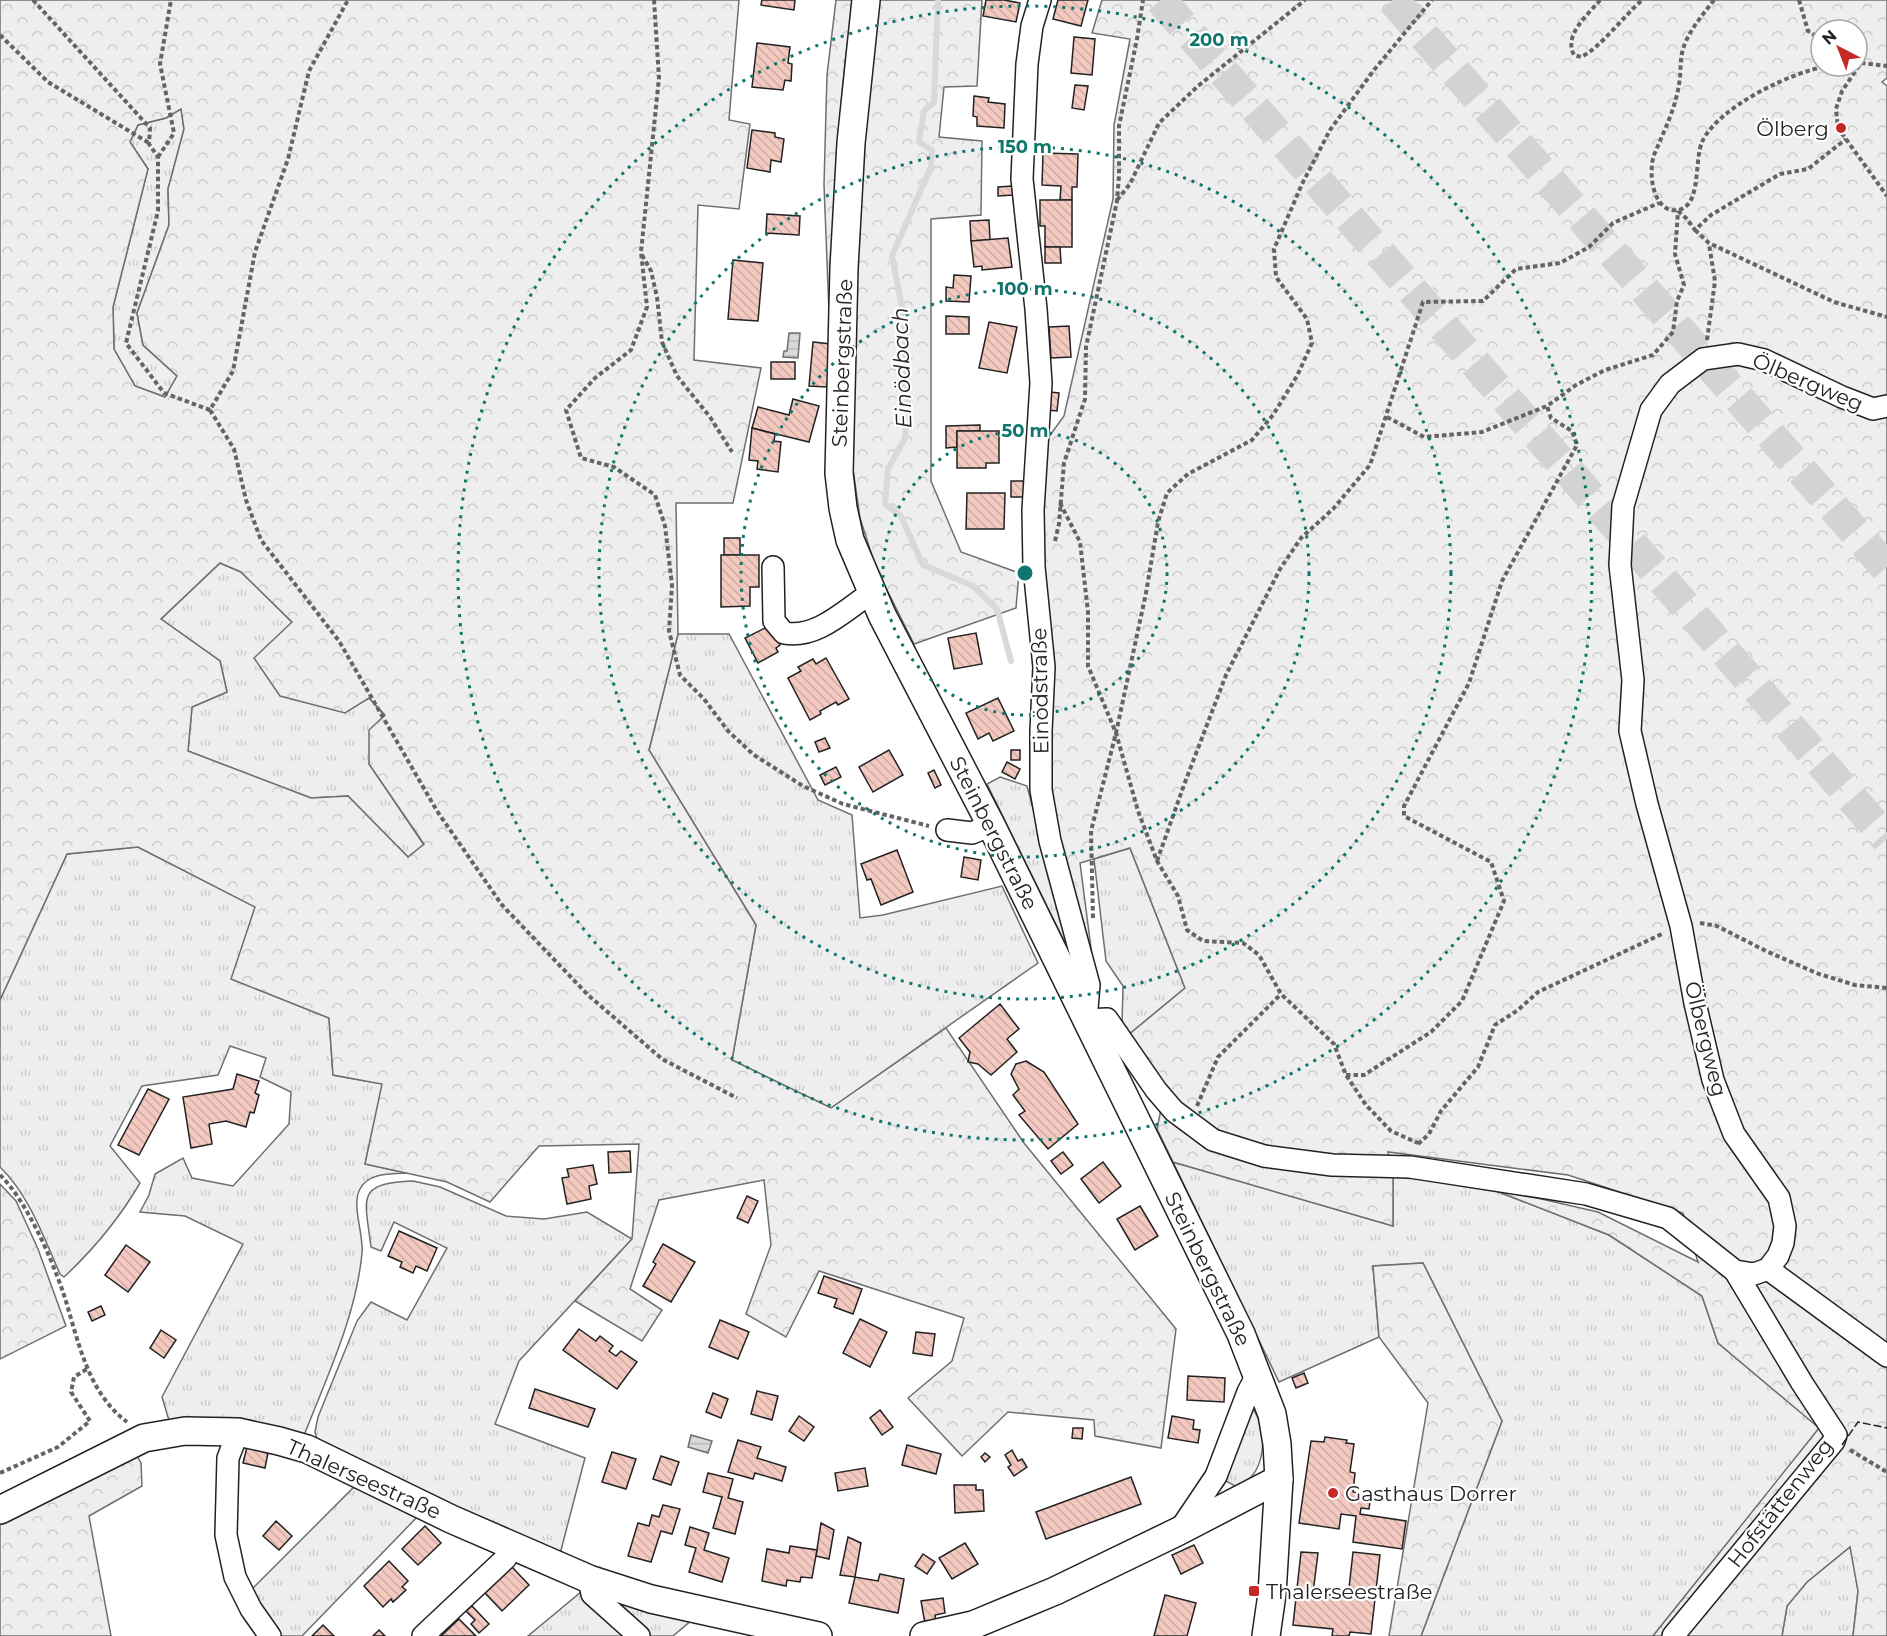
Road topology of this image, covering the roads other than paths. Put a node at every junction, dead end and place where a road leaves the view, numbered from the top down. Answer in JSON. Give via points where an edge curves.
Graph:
{"nodes":[{"id":1,"x":866,"y":0,"type":"edge"},
{"id":2,"x":1040,"y":0,"type":"edge"},
{"id":3,"x":1887,"y":406,"type":"edge"},
{"id":4,"x":773,"y":567,"type":"dead end"},
{"id":5,"x":871,"y":593,"type":"junction"},
{"id":6,"x":991,"y":825,"type":"junction"},
{"id":7,"x":947,"y":830,"type":"road end"},
{"id":8,"x":1086,"y":1020,"type":"junction"},
{"id":9,"x":1768,"y":1269,"type":"junction"},
{"id":10,"x":1735,"y":1271,"type":"junction"},
{"id":11,"x":1887,"y":1356,"type":"edge"},
{"id":12,"x":1258,"y":1373,"type":"junction"},
{"id":13,"x":238,"y":1432,"type":"junction"},
{"id":14,"x":1279,"y":1479,"type":"junction"},
{"id":15,"x":0,"y":1510,"type":"edge"},
{"id":16,"x":1179,"y":1531,"type":"junction"},
{"id":17,"x":510,"y":1546,"type":"junction"},
{"id":18,"x":589,"y":1579,"type":"junction"},
{"id":19,"x":270,"y":1636,"type":"edge"},
{"id":20,"x":423,"y":1636,"type":"edge"},
{"id":21,"x":639,"y":1636,"type":"edge"},
{"id":22,"x":818,"y":1636,"type":"edge"},
{"id":23,"x":924,"y":1636,"type":"edge"},
{"id":24,"x":1266,"y":1636,"type":"edge"},
{"id":25,"x":1673,"y":1636,"type":"edge"}],
"edges":[{"from":1,"to":5,"type":"main road","name":"Steinbergstraße","via":[[851,143],[839,473],[850,540]]},
{"from":2,"to":8,"type":"street","name":"Einödstraße","via":[[1027,64],[1022,179],[1041,383],[1033,510],[1044,667],[1041,790],[1050,842],[1089,985]]},
{"from":3,"to":9,"type":"street","name":"Ölbergweg","via":[[1873,409],[1764,360],[1738,354],[1703,358],[1670,384],[1651,410],[1623,506],[1620,565],[1633,680],[1630,731],[1681,926],[1713,1080],[1734,1134],[1779,1198],[1785,1226],[1783,1244]]},
{"from":4,"to":5,"type":"street","via":[[774,621],[784,633],[795,635],[818,629]]},
{"from":5,"to":6,"type":"main road","name":"Steinbergstraße"},
{"from":6,"to":7,"type":"street","via":[[972,833]]},
{"from":6,"to":8,"type":"main road","name":"Steinbergstraße"},
{"from":8,"to":10,"type":"street","via":[[1107,1019],[1174,1111],[1213,1140],[1264,1156],[1332,1166],[1410,1167],[1586,1194],[1668,1218]]},
{"from":8,"to":12,"type":"main road","name":"Steinbergstraße"},
{"from":9,"to":10,"type":"street","via":[[1754,1274]]},
{"from":9,"to":11,"type":"street"},
{"from":10,"to":25,"type":"street","name":"Hofstättenweg","via":[[1836,1434]]},
{"from":12,"to":14,"type":"main road","name":"Steinbergstraße","via":[[1272,1414]]},
{"from":12,"to":16,"type":"street","via":[[1216,1476]]},
{"from":13,"to":15,"type":"main road","name":"Thalerseestraße","via":[[185,1431],[144,1438]]},
{"from":13,"to":17,"type":"main road","name":"Thalerseestraße","via":[[307,1449]]},
{"from":13,"to":19,"type":"street","via":[[228,1458],[226,1535],[235,1577]]},
{"from":14,"to":16,"type":"main road"},
{"from":14,"to":24,"type":"main road","name":"Steinbergstraße"},
{"from":16,"to":23,"type":"main road","via":[[1055,1591],[973,1625]]},
{"from":17,"to":18,"type":"main road","name":"Thalerseestraße"},
{"from":17,"to":20,"type":"street","via":[[506,1558]]},
{"from":18,"to":21,"type":"street","via":[[592,1594]]},
{"from":18,"to":22,"type":"main road","name":"Thalerseestraße","via":[[659,1601]]}]}
